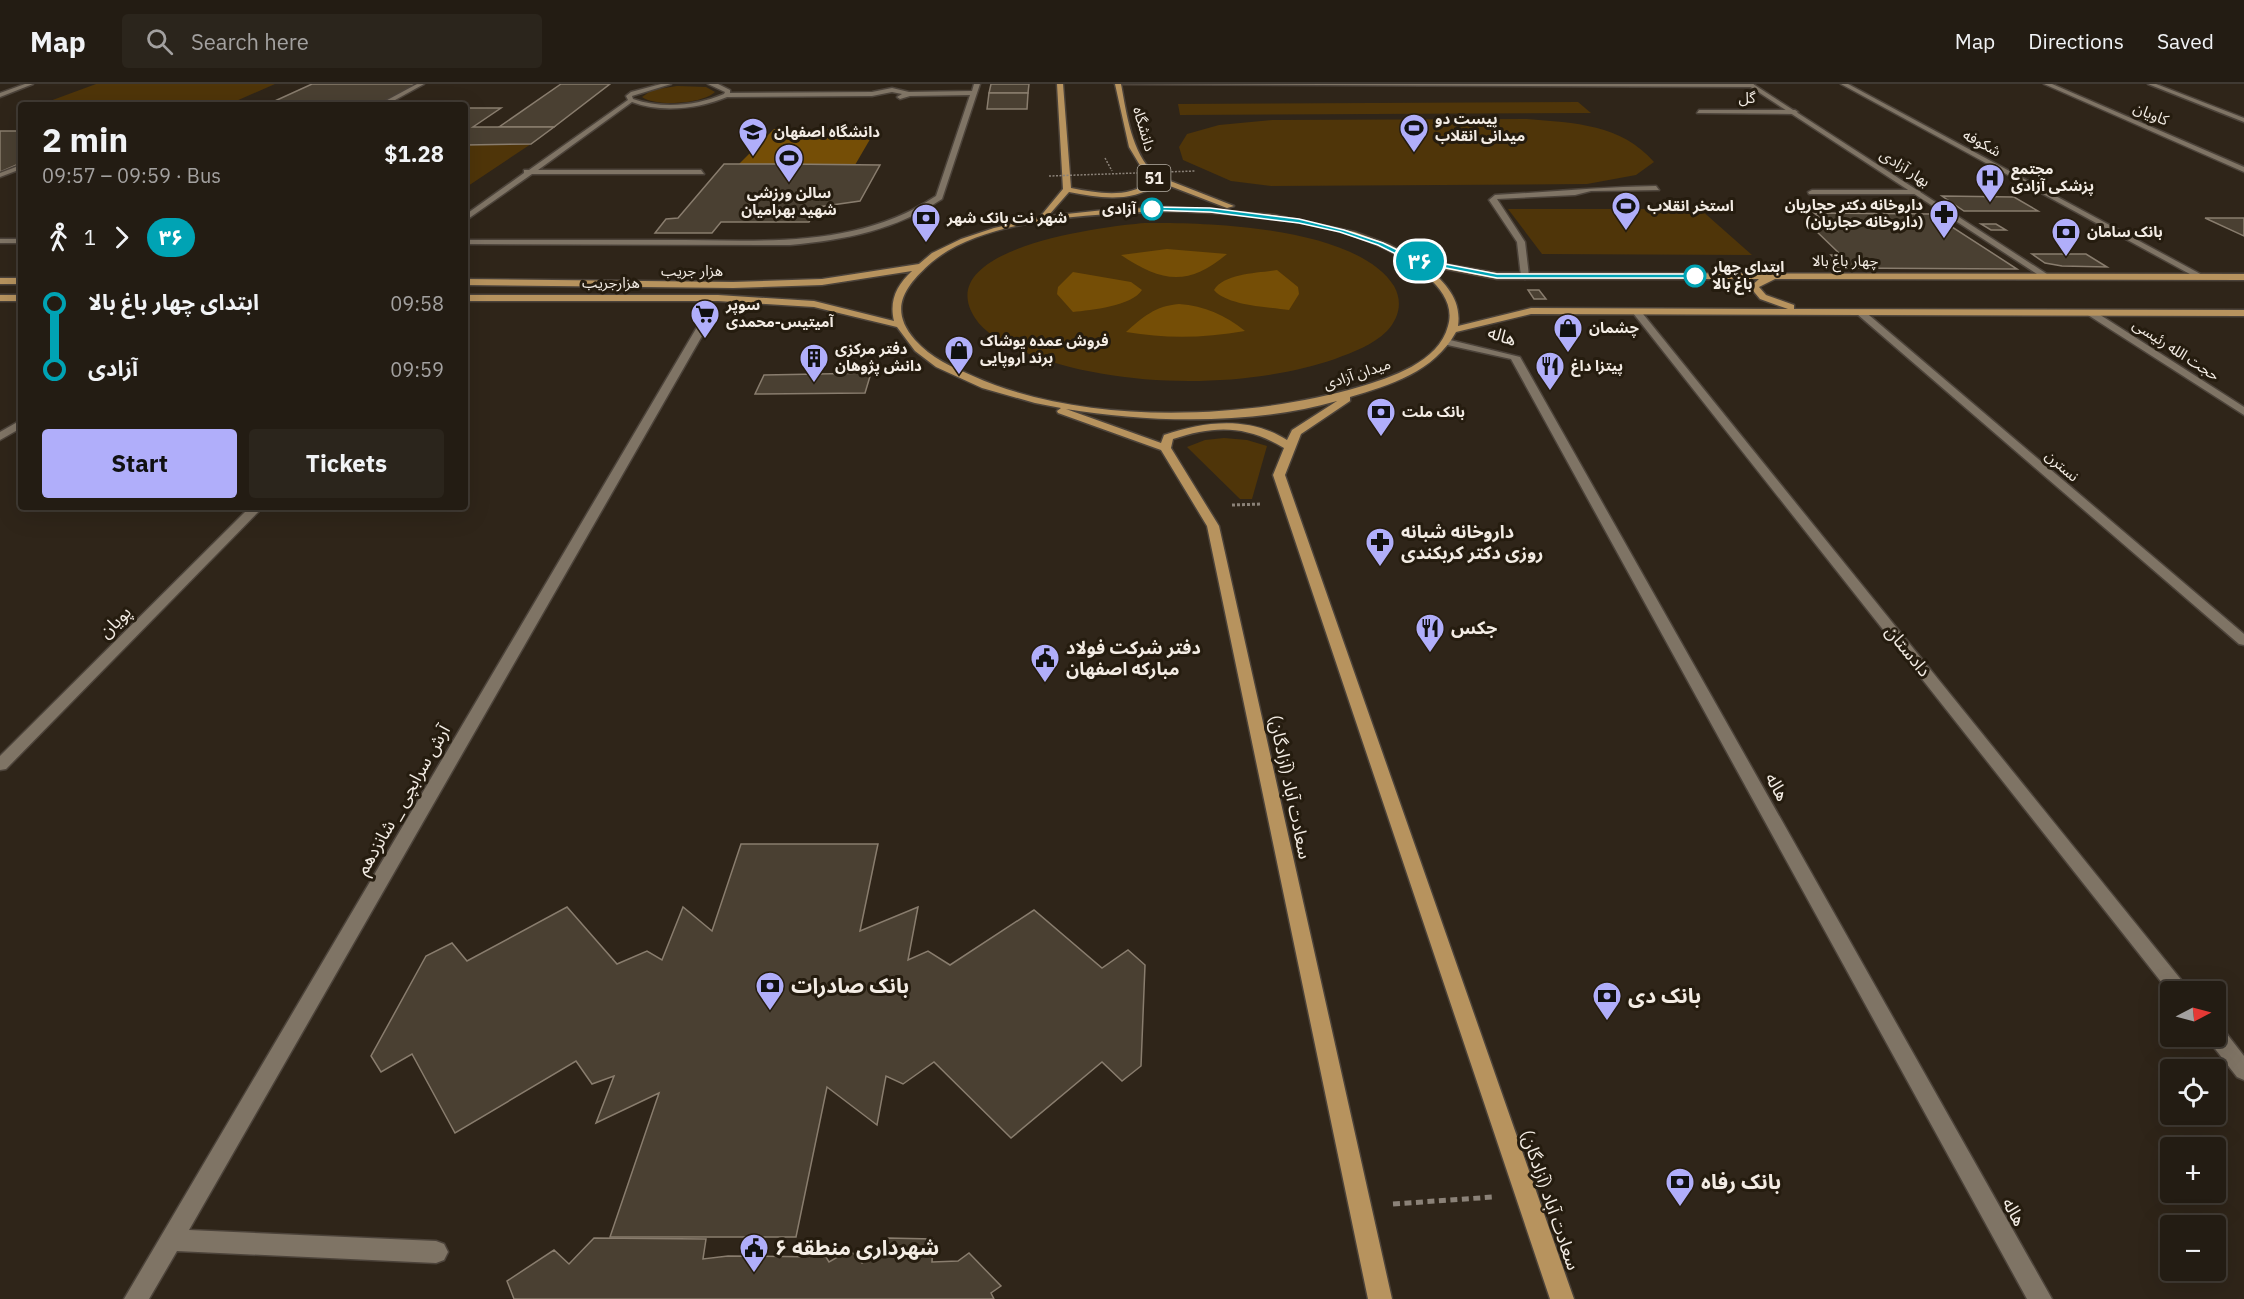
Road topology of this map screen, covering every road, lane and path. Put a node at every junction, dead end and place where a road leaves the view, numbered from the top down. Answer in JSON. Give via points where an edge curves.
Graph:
{"nodes":[{"id":1,"x":30,"y":84,"type":"edge"},
{"id":2,"x":421,"y":84,"type":"edge"},
{"id":3,"x":668,"y":84,"type":"edge"},
{"id":4,"x":711,"y":84,"type":"edge"},
{"id":5,"x":977,"y":84,"type":"edge"},
{"id":6,"x":1060,"y":84,"type":"edge"},
{"id":7,"x":1118,"y":84,"type":"edge"},
{"id":8,"x":1844,"y":84,"type":"edge"},
{"id":9,"x":2047,"y":84,"type":"edge"},
{"id":10,"x":2151,"y":84,"type":"edge"},
{"id":11,"x":652,"y":85,"type":"edge"},
{"id":12,"x":1379,"y":85,"type":"edge"},
{"id":13,"x":1750,"y":85,"type":"edge"},
{"id":14,"x":974,"y":93,"type":"junction"},
{"id":15,"x":1386,"y":93,"type":"dead end"},
{"id":16,"x":0,"y":95,"type":"edge"},
{"id":17,"x":726,"y":95,"type":"junction"},
{"id":18,"x":631,"y":100,"type":"junction"},
{"id":19,"x":387,"y":102,"type":"edge"},
{"id":20,"x":1692,"y":107,"type":"dead end"},
{"id":21,"x":1795,"y":112,"type":"junction"},
{"id":22,"x":2244,"y":120,"type":"edge"},
{"id":23,"x":1105,"y":158,"type":"dead end"},
{"id":24,"x":18,"y":168,"type":"edge"},
{"id":25,"x":2244,"y":170,"type":"edge"},
{"id":26,"x":1195,"y":171,"type":"dead end"},
{"id":27,"x":527,"y":172,"type":"junction"},
{"id":28,"x":701,"y":172,"type":"dead end"},
{"id":29,"x":1113,"y":174,"type":"junction"},
{"id":30,"x":0,"y":175,"type":"edge"},
{"id":31,"x":1050,"y":176,"type":"dead end"},
{"id":32,"x":1152,"y":177,"type":"junction"},
{"id":33,"x":1656,"y":188,"type":"dead end"},
{"id":34,"x":1067,"y":189,"type":"junction"},
{"id":35,"x":1812,"y":192,"type":"dead end"},
{"id":36,"x":1917,"y":192,"type":"junction"},
{"id":37,"x":1253,"y":214,"type":"junction"},
{"id":38,"x":468,"y":217,"type":"edge"},
{"id":39,"x":1041,"y":220,"type":"junction"},
{"id":40,"x":0,"y":241,"type":"edge"},
{"id":41,"x":18,"y":241,"type":"edge"},
{"id":42,"x":468,"y":242,"type":"edge"},
{"id":43,"x":1412,"y":260,"type":"junction"},
{"id":44,"x":918,"y":267,"type":"junction"},
{"id":45,"x":1525,"y":276,"type":"junction"},
{"id":46,"x":1776,"y":276,"type":"junction"},
{"id":47,"x":2046,"y":276,"type":"junction"},
{"id":48,"x":2202,"y":277,"type":"junction"},
{"id":49,"x":2244,"y":277,"type":"edge"},
{"id":50,"x":0,"y":281,"type":"edge"},
{"id":51,"x":18,"y":281,"type":"edge"},
{"id":52,"x":468,"y":282,"type":"edge"},
{"id":53,"x":0,"y":298,"type":"edge"},
{"id":54,"x":18,"y":298,"type":"edge"},
{"id":55,"x":468,"y":298,"type":"edge"},
{"id":56,"x":1636,"y":311,"type":"junction"},
{"id":57,"x":1814,"y":312,"type":"junction"},
{"id":58,"x":1860,"y":312,"type":"junction"},
{"id":59,"x":2091,"y":313,"type":"junction"},
{"id":60,"x":2244,"y":314,"type":"edge"},
{"id":61,"x":705,"y":322,"type":"dead end"},
{"id":62,"x":899,"y":325,"type":"junction"},
{"id":63,"x":1449,"y":336,"type":"junction"},
{"id":64,"x":1354,"y":393,"type":"junction"},
{"id":65,"x":1017,"y":395,"type":"junction"},
{"id":66,"x":2244,"y":412,"type":"edge"},
{"id":67,"x":18,"y":425,"type":"edge"},
{"id":68,"x":0,"y":437,"type":"edge"},
{"id":69,"x":1290,"y":447,"type":"junction"},
{"id":70,"x":1165,"y":448,"type":"junction"},
{"id":71,"x":1288,"y":502,"type":"junction"},
{"id":72,"x":1200,"y":506,"type":"junction"},
{"id":73,"x":254,"y":510,"type":"edge"},
{"id":74,"x":2244,"y":641,"type":"edge"},
{"id":75,"x":0,"y":765,"type":"edge"},
{"id":76,"x":2172,"y":981,"type":"edge"},
{"id":77,"x":2225,"y":1047,"type":"edge"},
{"id":78,"x":2244,"y":1071,"type":"edge"},
{"id":79,"x":1526,"y":1194,"type":"junction"},
{"id":80,"x":1359,"y":1206,"type":"junction"},
{"id":81,"x":170,"y":1240,"type":"junction"},
{"id":82,"x":436,"y":1252,"type":"dead end"},
{"id":83,"x":136,"y":1299,"type":"edge"},
{"id":84,"x":1380,"y":1299,"type":"edge"},
{"id":85,"x":1562,"y":1299,"type":"edge"},
{"id":86,"x":2040,"y":1299,"type":"edge"}],
"edges":[{"from":1,"to":16,"type":"street"},
{"from":2,"to":19,"type":"street"},
{"from":3,"to":11,"type":"street"},
{"from":4,"to":17,"type":"street","via":[[725,88]]},
{"from":5,"to":14,"type":"street"},
{"from":6,"to":34,"type":"main road"},
{"from":7,"to":12,"type":"street"},
{"from":7,"to":32,"type":"main road","name":"دانشگاه","number":"51","via":[[1135,155]]},
{"from":8,"to":48,"type":"street","name":"شکوفه"},
{"from":9,"to":25,"type":"street","name":"کاویان"},
{"from":10,"to":22,"type":"street"},
{"from":11,"to":18,"type":"street","via":[[633,93],[629,96]]},
{"from":12,"to":13,"type":"street"},
{"from":12,"to":15,"type":"street"},
{"from":13,"to":21,"type":"street","name":"بهار آزادی"},
{"from":14,"to":17,"type":"street","via":[[890,98],[873,94]]},
{"from":14,"to":42,"type":"street","via":[[939,197],[905,218],[853,235],[790,243]]},
{"from":17,"to":18,"type":"street","via":[[673,106]]},
{"from":18,"to":27,"type":"street"},
{"from":20,"to":21,"type":"street","name":"گل","via":[[1701,113]]},
{"from":21,"to":36,"type":"street","name":"بهار آزادی"},
{"from":23,"to":29,"type":"path"},
{"from":24,"to":30,"type":"street"},
{"from":26,"to":29,"type":"path","bridge":true},
{"from":27,"to":28,"type":"street"},
{"from":27,"to":38,"type":"street"},
{"from":29,"to":31,"type":"path","bridge":true},
{"from":32,"to":34,"type":"main road","via":[[1154,183],[1148,188],[1130,194],[1102,195]]},
{"from":32,"to":37,"type":"main road","name":"دانشگاه","number":"51"},
{"from":33,"to":45,"type":"street","via":[[1495,197],[1493,200],[1521,242]]},
{"from":34,"to":39,"type":"main road"},
{"from":35,"to":36,"type":"street"},
{"from":36,"to":47,"type":"street","name":"بهار آزادی"},
{"from":37,"to":39,"type":"main road","via":[[1123,210]]},
{"from":37,"to":43,"type":"main road","via":[[1342,231]]},
{"from":39,"to":44,"type":"main road","via":[[970,239]]},
{"from":40,"to":41,"type":"street"},
{"from":43,"to":45,"type":"main road","name":"چهار باغ بالا","via":[[1497,276]]},
{"from":43,"to":63,"type":"main road","via":[[1449,293],[1455,311]]},
{"from":44,"to":52,"type":"main road","name":"هزار جریب","via":[[811,282],[733,285]]},
{"from":44,"to":62,"type":"main road","via":[[902,285],[895,305]]},
{"from":45,"to":46,"type":"main road","name":"چهار باغ بالا"},
{"from":46,"to":47,"type":"main road","name":"چهار باغ بالا"},
{"from":46,"to":57,"type":"main road","via":[[1754,287],[1762,297]]},
{"from":47,"to":48,"type":"main road","name":"چهار باغ بالا"},
{"from":48,"to":49,"type":"main road","name":"چهار باغ بالا"},
{"from":50,"to":51,"type":"main road"},
{"from":53,"to":54,"type":"main road"},
{"from":55,"to":62,"type":"main road","name":"هزارجریب","via":[[718,298],[804,304]]},
{"from":56,"to":57,"type":"main road"},
{"from":56,"to":63,"type":"main road","via":[[1532,311]]},
{"from":56,"to":76,"type":"street","name":"دادستان"},
{"from":57,"to":58,"type":"main road"},
{"from":58,"to":59,"type":"main road"},
{"from":58,"to":74,"type":"street","name":"نسترن"},
{"from":59,"to":60,"type":"main road"},
{"from":59,"to":66,"type":"street","name":"حجت الله رئیسی"},
{"from":61,"to":81,"type":"street","name":"آرش سرابچی _ شانزدهم"},
{"from":62,"to":65,"type":"main road","name":"میدان آزادی","via":[[913,345],[938,363],[972,381]]},
{"from":63,"to":64,"type":"main road","name":"میدان آزادی","via":[[1426,361]]},
{"from":63,"to":86,"type":"street","name":"هاله","via":[[1515,357]]},
{"from":64,"to":65,"type":"main road","name":"میدان آزادی","via":[[1305,405],[1188,415],[1128,413]]},
{"from":64,"to":69,"type":"main road","name":"سعادت آباد (آزادگان)","via":[[1296,432]]},
{"from":65,"to":70,"type":"main road"},
{"from":67,"to":68,"type":"street"},
{"from":69,"to":70,"type":"main road","via":[[1263,432],[1230,426],[1193,428],[1168,436]]},
{"from":69,"to":71,"type":"main road","name":"سعادت آباد (آزادگان)","via":[[1279,476]]},
{"from":70,"to":72,"type":"main road","name":"سعادت آباد (آزادگان)"},
{"from":71,"to":72,"type":"path"},
{"from":71,"to":79,"type":"main road","name":"سعادت آباد (آزادگان)"},
{"from":72,"to":80,"type":"main road","name":"سعادت آباد (آزادگان)","via":[[1213,526]]},
{"from":73,"to":75,"type":"street","name":"پویان"},
{"from":77,"to":78,"type":"street"},
{"from":79,"to":80,"type":"path"},
{"from":79,"to":85,"type":"main road","name":"سعادت آباد (آزادگان)"},
{"from":80,"to":84,"type":"main road","name":"سعادت آباد (آزادگان)"},
{"from":81,"to":82,"type":"street"},
{"from":81,"to":83,"type":"street","name":"آرش سرابچی _ شانزدهم"}]}
